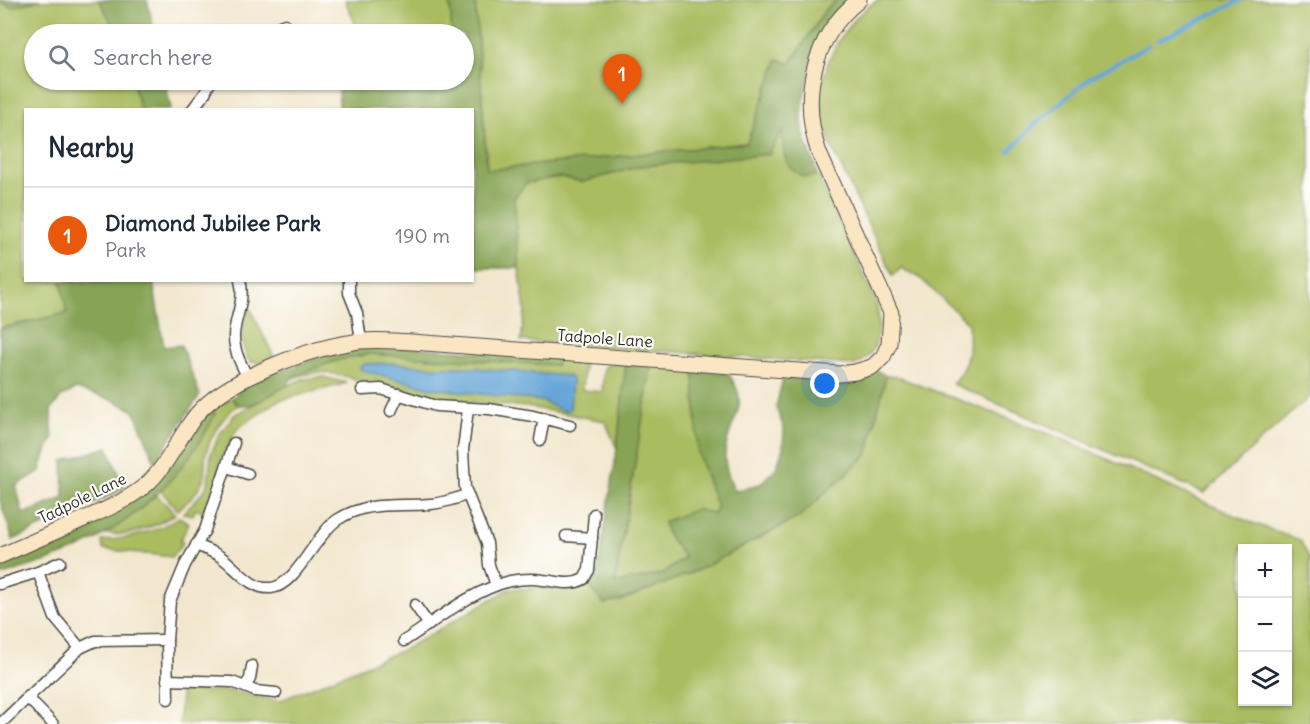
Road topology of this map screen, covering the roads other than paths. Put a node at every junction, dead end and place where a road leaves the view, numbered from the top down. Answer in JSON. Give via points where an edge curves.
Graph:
{"nodes":[{"id":1,"x":859,"y":0,"type":"edge"},
{"id":2,"x":206,"y":90,"type":"edge"},
{"id":3,"x":194,"y":108,"type":"edge"},
{"id":4,"x":240,"y":282,"type":"edge"},
{"id":5,"x":349,"y":282,"type":"edge"},
{"id":6,"x":361,"y":341,"type":"junction"},
{"id":7,"x":248,"y":378,"type":"junction"},
{"id":8,"x":362,"y":390,"type":"dead end"},
{"id":9,"x":399,"y":394,"type":"junction"},
{"id":10,"x":468,"y":409,"type":"junction"},
{"id":11,"x":391,"y":411,"type":"dead end"},
{"id":12,"x":544,"y":418,"type":"junction"},
{"id":13,"x":570,"y":425,"type":"dead end"},
{"id":14,"x":540,"y":440,"type":"dead end"},
{"id":15,"x":234,"y":443,"type":"dead end"},
{"id":16,"x":227,"y":467,"type":"junction"},
{"id":17,"x":248,"y":474,"type":"dead end"},
{"id":18,"x":466,"y":495,"type":"junction"},
{"id":19,"x":594,"y":514,"type":"dead end"},
{"id":20,"x":566,"y":536,"type":"dead end"},
{"id":21,"x":592,"y":538,"type":"junction"},
{"id":22,"x":196,"y":545,"type":"junction"},
{"id":23,"x":1,"y":553,"type":"edge"},
{"id":24,"x":60,"y":562,"type":"dead end"},
{"id":25,"x":38,"y":572,"type":"junction"},
{"id":26,"x":0,"y":584,"type":"edge"},
{"id":27,"x":496,"y":585,"type":"junction"},
{"id":28,"x":415,"y":605,"type":"dead end"},
{"id":29,"x":429,"y":625,"type":"junction"},
{"id":30,"x":167,"y":640,"type":"junction"},
{"id":31,"x":404,"y":641,"type":"dead end"},
{"id":32,"x":80,"y":648,"type":"junction"},
{"id":33,"x":252,"y":666,"type":"dead end"},
{"id":34,"x":167,"y":680,"type":"junction"},
{"id":35,"x":245,"y":686,"type":"junction"},
{"id":36,"x":276,"y":693,"type":"dead end"},
{"id":37,"x":27,"y":697,"type":"junction"},
{"id":38,"x":168,"y":699,"type":"dead end"},
{"id":39,"x":0,"y":724,"type":"edge"},
{"id":40,"x":53,"y":724,"type":"edge"}],
"edges":[{"from":1,"to":6,"type":"street","name":"Tadpole Lane","via":[[827,35],[810,104],[819,153],[891,313],[889,344],[872,367],[840,374]]},
{"from":2,"to":3,"type":"street"},
{"from":4,"to":7,"type":"street","via":[[242,296],[234,343]]},
{"from":5,"to":6,"type":"street"},
{"from":6,"to":7,"type":"street","name":"Tadpole Lane","via":[[307,354]]},
{"from":7,"to":23,"type":"street","name":"Tadpole Lane","via":[[209,401],[155,475],[131,495]]},
{"from":8,"to":9,"type":"street","via":[[381,389]]},
{"from":9,"to":10,"type":"street","via":[[436,406]]},
{"from":9,"to":11,"type":"street"},
{"from":10,"to":12,"type":"street"},
{"from":10,"to":18,"type":"street","via":[[462,462]]},
{"from":12,"to":13,"type":"street"},
{"from":12,"to":14,"type":"street"},
{"from":15,"to":16,"type":"street"},
{"from":16,"to":17,"type":"street"},
{"from":16,"to":22,"type":"street"},
{"from":18,"to":22,"type":"street","via":[[434,504],[391,504],[347,514],[320,537],[288,580],[271,588],[250,582],[220,556]]},
{"from":18,"to":27,"type":"street","via":[[486,543]]},
{"from":19,"to":21,"type":"street"},
{"from":20,"to":21,"type":"street"},
{"from":21,"to":27,"type":"street","via":[[590,570],[579,582],[521,579]]},
{"from":22,"to":30,"type":"street","via":[[173,590]]},
{"from":24,"to":25,"type":"street"},
{"from":25,"to":26,"type":"street"},
{"from":25,"to":32,"type":"street","via":[[55,618]]},
{"from":27,"to":29,"type":"street"},
{"from":28,"to":29,"type":"street"},
{"from":29,"to":31,"type":"street"},
{"from":30,"to":32,"type":"street","via":[[95,641]]},
{"from":30,"to":34,"type":"street"},
{"from":32,"to":37,"type":"street"},
{"from":33,"to":35,"type":"street"},
{"from":34,"to":35,"type":"street"},
{"from":34,"to":38,"type":"street"},
{"from":35,"to":36,"type":"street"},
{"from":37,"to":39,"type":"street"},
{"from":37,"to":40,"type":"street"}]}
